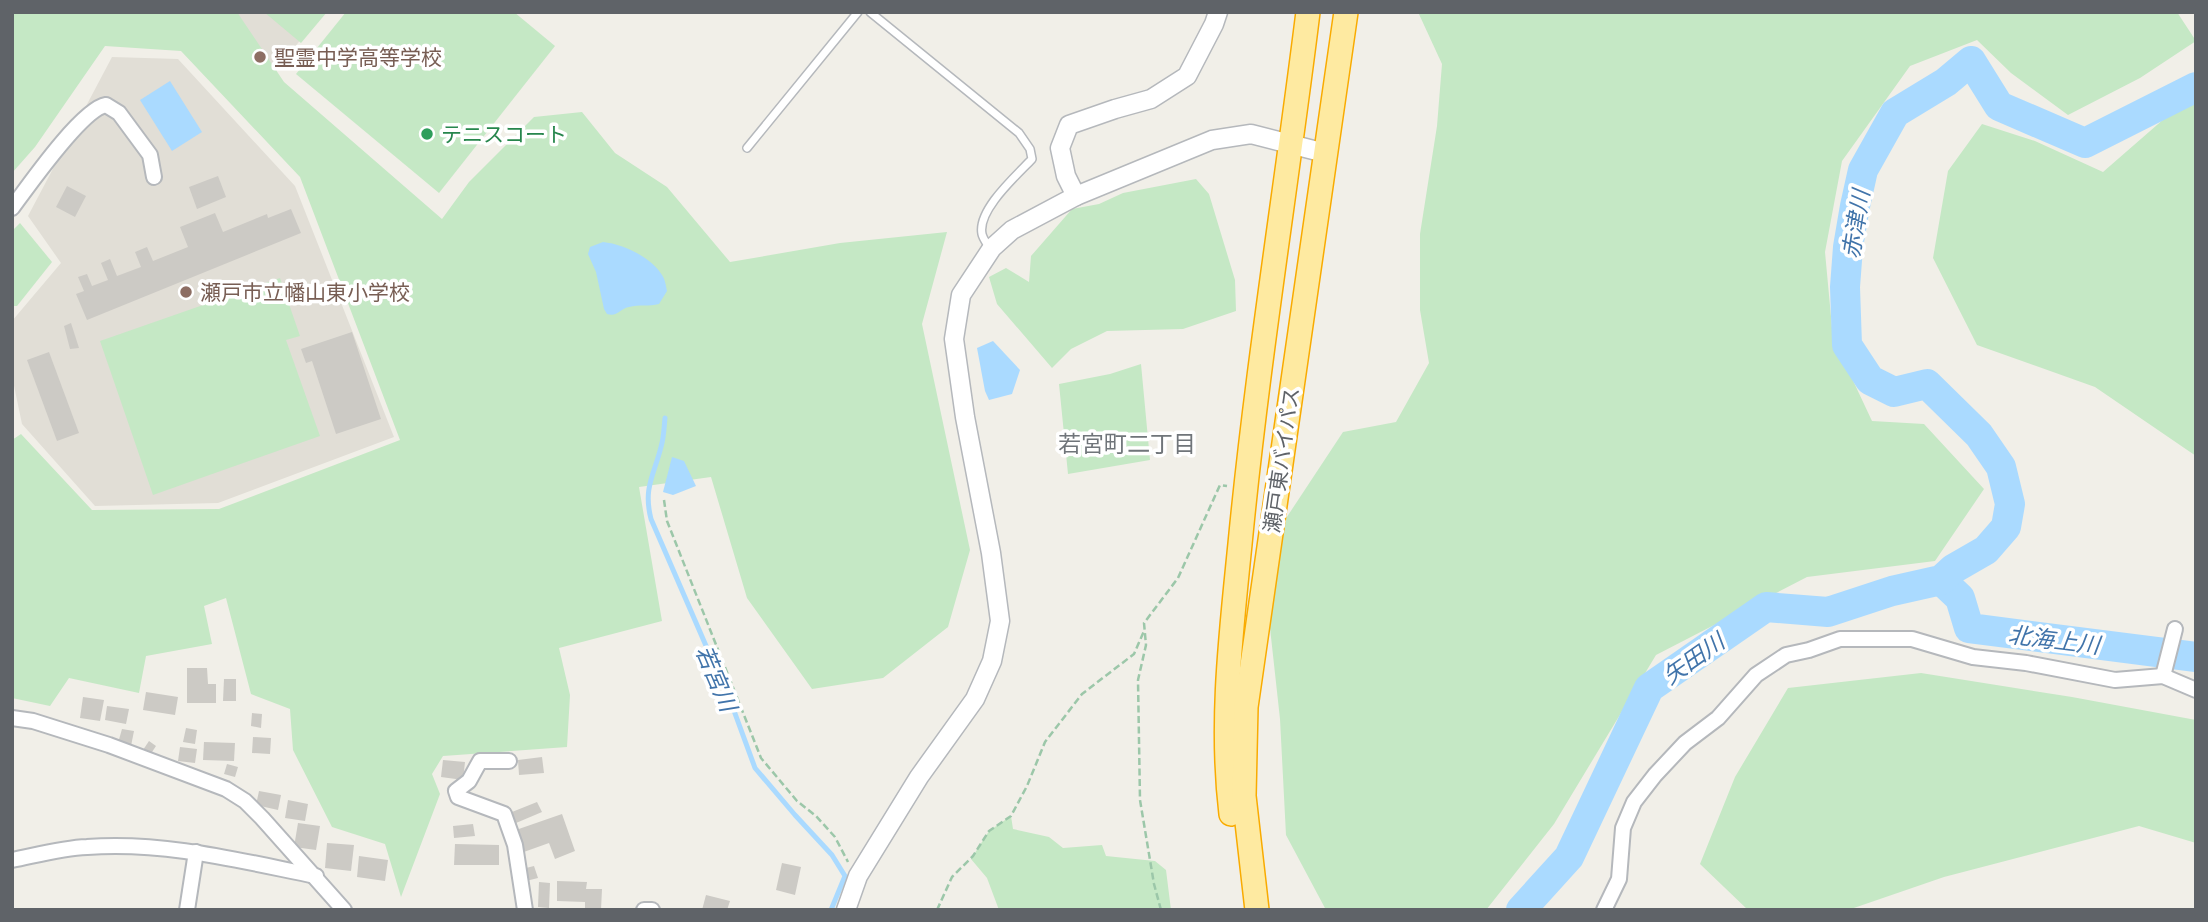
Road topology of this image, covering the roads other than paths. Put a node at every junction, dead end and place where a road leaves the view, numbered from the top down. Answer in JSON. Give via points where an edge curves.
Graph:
{"nodes":[{"id":1,"x":858,"y":12,"type":"edge"},
{"id":2,"x":870,"y":12,"type":"edge"},
{"id":3,"x":1218,"y":12,"type":"edge"},
{"id":4,"x":1308,"y":12,"type":"edge"},
{"id":5,"x":1346,"y":12,"type":"edge"},
{"id":6,"x":1292,"y":146,"type":"junction"},
{"id":7,"x":747,"y":148,"type":"dead end"},
{"id":8,"x":1325,"y":153,"type":"junction"},
{"id":9,"x":155,"y":177,"type":"dead end"},
{"id":10,"x":1076,"y":196,"type":"junction"},
{"id":11,"x":12,"y":208,"type":"edge"},
{"id":12,"x":990,"y":250,"type":"junction"},
{"id":13,"x":2175,"y":629,"type":"dead end"},
{"id":14,"x":2163,"y":676,"type":"junction"},
{"id":15,"x":2196,"y":690,"type":"edge"},
{"id":16,"x":12,"y":718,"type":"edge"},
{"id":17,"x":509,"y":761,"type":"dead end"},
{"id":18,"x":196,"y":852,"type":"junction"},
{"id":19,"x":12,"y":860,"type":"edge"},
{"id":20,"x":316,"y":876,"type":"junction"},
{"id":21,"x":187,"y":910,"type":"edge"},
{"id":22,"x":344,"y":910,"type":"edge"},
{"id":23,"x":525,"y":910,"type":"edge"},
{"id":24,"x":644,"y":910,"type":"edge"},
{"id":25,"x":652,"y":910,"type":"edge"},
{"id":26,"x":846,"y":910,"type":"edge"},
{"id":27,"x":1248,"y":910,"type":"edge"},
{"id":28,"x":1257,"y":910,"type":"edge"},
{"id":29,"x":1604,"y":910,"type":"edge"}],
"edges":[{"from":1,"to":7,"type":"lane"},
{"from":2,"to":12,"type":"lane","via":[[1019,133],[1030,149],[1032,159],[996,198],[984,219],[982,234]]},
{"from":3,"to":10,"type":"street","via":[[1186,76],[1151,99],[1069,125],[1060,148]]},
{"from":4,"to":6,"type":"highway","name":"瀬戸東バイパス"},
{"from":5,"to":8,"type":"highway","name":"瀬戸東バイパス"},
{"from":6,"to":8,"type":"street"},
{"from":6,"to":10,"type":"street","via":[[1251,134],[1212,140]]},
{"from":6,"to":27,"type":"highway","name":"瀬戸東バイパス","via":[[1245,488],[1227,682],[1228,790]]},
{"from":8,"to":28,"type":"highway","name":"瀬戸東バイパス","via":[[1246,708],[1244,796]]},
{"from":9,"to":11,"type":"street","via":[[150,155],[119,113],[98,106]]},
{"from":10,"to":12,"type":"street","via":[[1012,230]]},
{"from":12,"to":26,"type":"street","via":[[961,295],[954,339],[1000,621],[992,662],[975,699],[858,876]]},
{"from":13,"to":14,"type":"street"},
{"from":14,"to":15,"type":"street"},
{"from":14,"to":29,"type":"street","via":[[2115,680],[1973,657],[1912,639],[1840,639],[1786,655],[1756,675],[1718,718],[1685,743],[1634,802],[1623,828],[1619,879]]},
{"from":16,"to":20,"type":"street","via":[[109,745],[226,789],[246,800]]},
{"from":17,"to":23,"type":"street","via":[[480,761],[469,781],[456,791],[458,797],[504,814]]},
{"from":18,"to":19,"type":"street","via":[[86,846]]},
{"from":18,"to":20,"type":"street"},
{"from":18,"to":21,"type":"street"},
{"from":20,"to":22,"type":"street"},
{"from":24,"to":25,"type":"street"}]}
